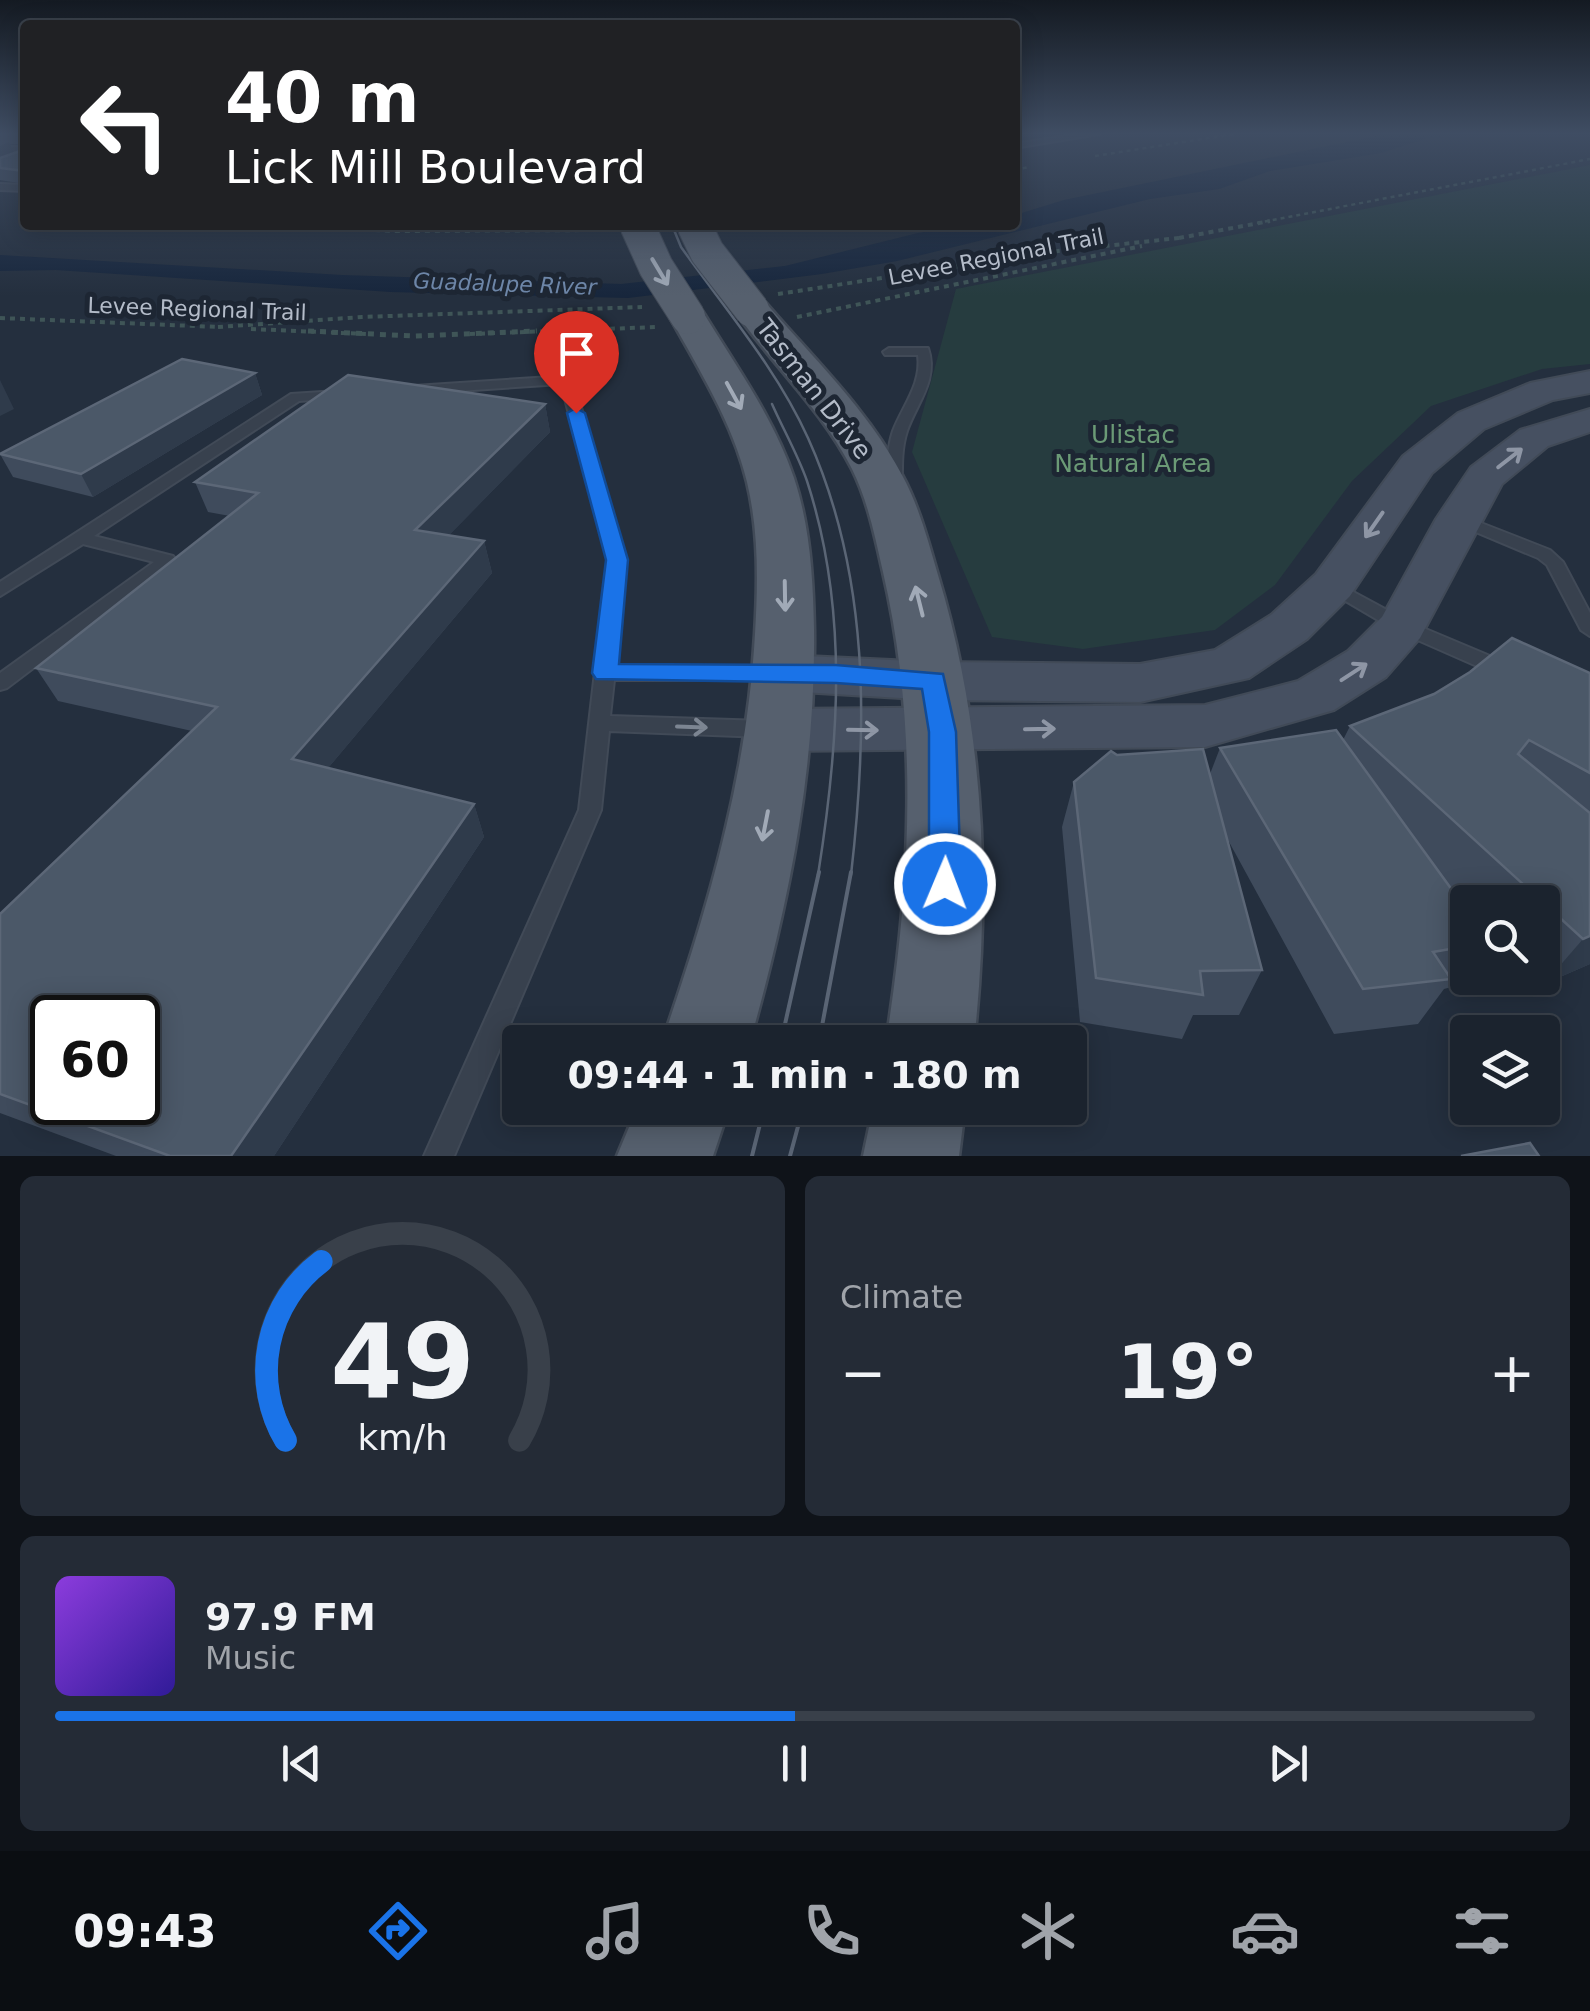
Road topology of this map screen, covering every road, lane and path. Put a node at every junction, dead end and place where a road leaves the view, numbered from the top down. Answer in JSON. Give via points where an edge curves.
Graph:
{"nodes":[{"id":1,"x":1441,"y":188,"type":"edge"},
{"id":2,"x":376,"y":230,"type":"edge"},
{"id":3,"x":472,"y":230,"type":"edge"},
{"id":4,"x":627,"y":230,"type":"edge"},
{"id":5,"x":696,"y":230,"type":"edge"},
{"id":6,"x":757,"y":316,"type":"junction"},
{"id":7,"x":0,"y":318,"type":"edge"},
{"id":8,"x":690,"y":321,"type":"junction"},
{"id":9,"x":888,"y":352,"type":"dead end"},
{"id":10,"x":1590,"y":382,"type":"edge"},
{"id":11,"x":389,"y":391,"type":"edge"},
{"id":12,"x":352,"y":394,"type":"edge"},
{"id":13,"x":1590,"y":420,"type":"edge"},
{"id":14,"x":894,"y":513,"type":"junction"},
{"id":15,"x":1458,"y":519,"type":"junction"},
{"id":16,"x":80,"y":538,"type":"junction"},
{"id":17,"x":1333,"y":585,"type":"junction"},
{"id":18,"x":0,"y":590,"type":"edge"},
{"id":19,"x":1402,"y":626,"type":"junction"},
{"id":20,"x":1590,"y":630,"type":"edge"},
{"id":21,"x":605,"y":673,"type":"junction"},
{"id":22,"x":1526,"y":679,"type":"edge"},
{"id":23,"x":0,"y":683,"type":"edge"},
{"id":24,"x":784,"y":702,"type":"junction"},
{"id":25,"x":938,"y":706,"type":"junction"},
{"id":26,"x":601,"y":723,"type":"junction"},
{"id":27,"x":711,"y":1025,"type":"edge"},
{"id":28,"x":932,"y":1025,"type":"edge"},
{"id":29,"x":677,"y":1125,"type":"edge"},
{"id":30,"x":916,"y":1125,"type":"edge"},
{"id":31,"x":439,"y":1156,"type":"edge"},
{"id":32,"x":665,"y":1156,"type":"edge"},
{"id":33,"x":911,"y":1156,"type":"edge"}],
"edges":[{"from":1,"to":6,"type":"path","name":"Levee Regional Trail"},
{"from":2,"to":3,"type":"path"},
{"from":4,"to":8,"type":"main road","one_way":true,"bridge":true},
{"from":5,"to":6,"type":"main road","name":"Tasman Drive","bridge":true},
{"from":6,"to":14,"type":"main road","name":"Tasman Drive","via":[[849,428]]},
{"from":7,"to":8,"type":"path","name":"Levee Regional Trail","via":[[414,336]]},
{"from":8,"to":24,"type":"main road","one_way":true,"via":[[740,407],[771,480],[785,582]]},
{"from":9,"to":14,"type":"lane","via":[[924,351],[927,362],[899,436]]},
{"from":10,"to":17,"type":"main road","one_way":true,"via":[[1544,391],[1472,420],[1417,465]]},
{"from":11,"to":21,"type":"lane","via":[[566,380],[617,560]]},
{"from":12,"to":16,"type":"lane","via":[[296,398]]},
{"from":15,"to":13,"type":"main road","one_way":true,"via":[[1486,476],[1534,438]]},
{"from":25,"to":14,"type":"main road","name":"Tasman Drive","one_way":true},
{"from":15,"to":19,"type":"main road"},
{"from":15,"to":20,"type":"lane","via":[[1554,562]]},
{"from":16,"to":18,"type":"lane"},
{"from":16,"to":23,"type":"lane","via":[[168,560]]},
{"from":17,"to":19,"type":"lane"},
{"from":17,"to":25,"type":"main road","via":[[1289,627],[1230,665],[1140,683]]},
{"from":19,"to":22,"type":"lane"},
{"from":25,"to":19,"type":"main road","one_way":true,"via":[[1206,726],[1315,696],[1368,664]]},
{"from":21,"to":24,"type":"lane"},
{"from":21,"to":26,"type":"lane"},
{"from":24,"to":25,"type":"main road"},
{"from":26,"to":24,"type":"lane","one_way":true},
{"from":24,"to":27,"type":"main road","one_way":true,"via":[[740,935]]},
{"from":25,"to":28,"type":"main road","name":"Tasman Drive","via":[[947,861]]},
{"from":26,"to":31,"type":"lane","via":[[590,810]]},
{"from":29,"to":32,"type":"main road"},
{"from":30,"to":33,"type":"main road"}]}
